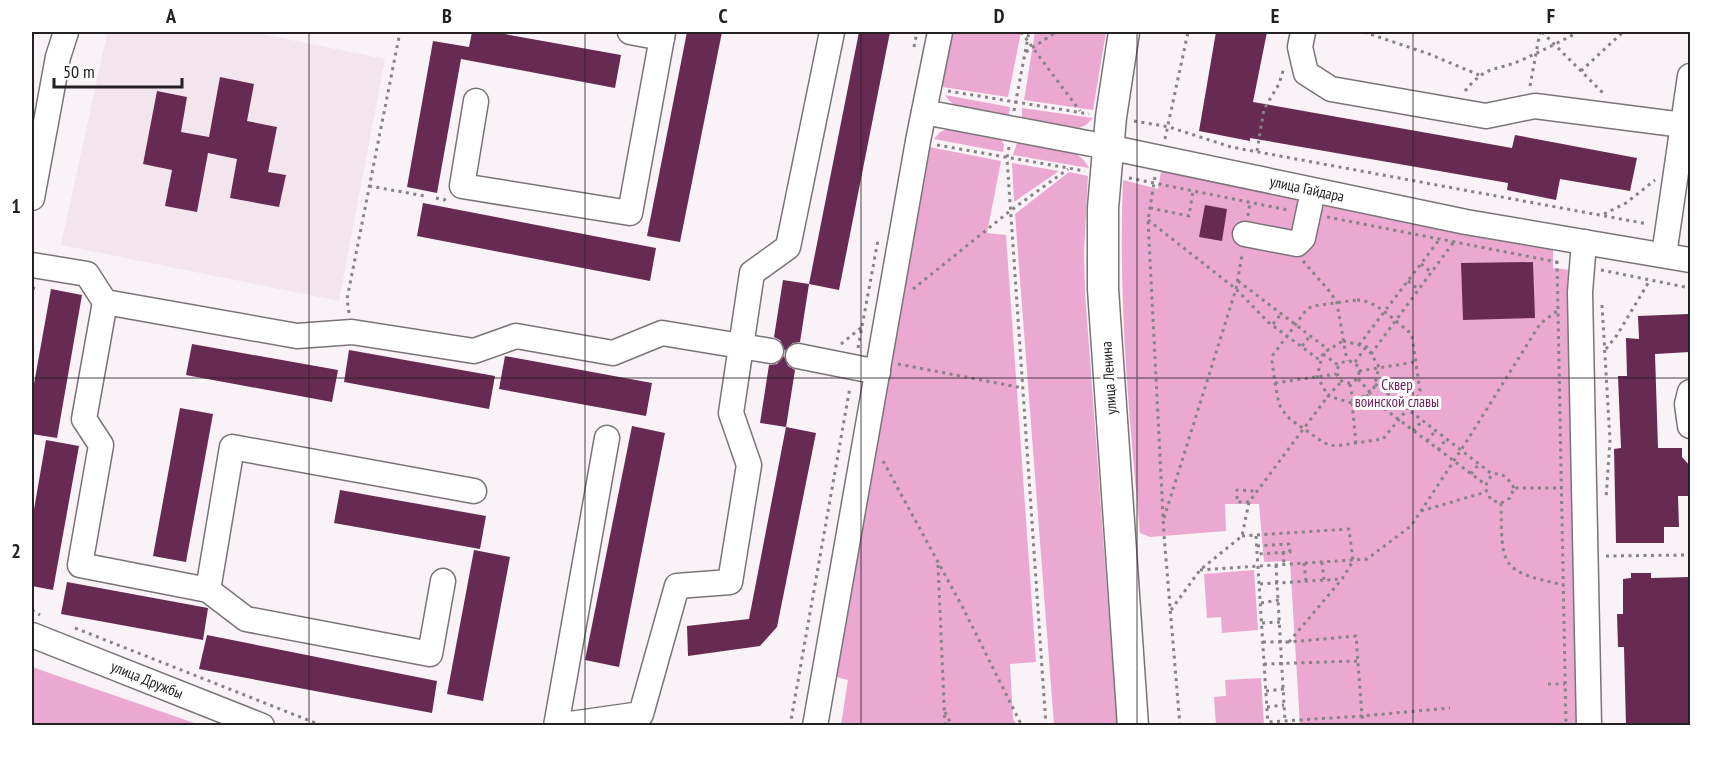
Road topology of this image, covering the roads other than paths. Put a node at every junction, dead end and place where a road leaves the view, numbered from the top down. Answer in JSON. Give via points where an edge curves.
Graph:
{"nodes":[{"id":1,"x":66,"y":32,"type":"edge"},
{"id":2,"x":630,"y":32,"type":"edge"},
{"id":3,"x":832,"y":32,"type":"edge"},
{"id":4,"x":940,"y":32,"type":"edge"},
{"id":5,"x":1124,"y":32,"type":"edge"},
{"id":6,"x":1303,"y":32,"type":"edge"},
{"id":7,"x":663,"y":35,"type":"edge"},
{"id":8,"x":1690,"y":76,"type":"edge"},
{"id":9,"x":476,"y":101,"type":"dead end"},
{"id":10,"x":924,"y":112,"type":"junction"},
{"id":11,"x":1683,"y":125,"type":"junction"},
{"id":12,"x":1108,"y":147,"type":"junction"},
{"id":13,"x":1682,"y":160,"type":"edge"},
{"id":14,"x":1313,"y":190,"type":"junction"},
{"id":15,"x":32,"y":198,"type":"edge"},
{"id":16,"x":1245,"y":234,"type":"road end"},
{"id":17,"x":1584,"y":242,"type":"junction"},
{"id":18,"x":1664,"y":255,"type":"junction"},
{"id":19,"x":1690,"y":260,"type":"edge"},
{"id":20,"x":32,"y":265,"type":"edge"},
{"id":21,"x":105,"y":302,"type":"junction"},
{"id":22,"x":741,"y":345,"type":"junction"},
{"id":23,"x":771,"y":351,"type":"dead end"},
{"id":24,"x":798,"y":356,"type":"dead end"},
{"id":25,"x":879,"y":366,"type":"junction"},
{"id":26,"x":1690,"y":392,"type":"edge"},
{"id":27,"x":1690,"y":426,"type":"edge"},
{"id":28,"x":607,"y":438,"type":"dead end"},
{"id":29,"x":474,"y":491,"type":"dead end"},
{"id":30,"x":443,"y":581,"type":"dead end"},
{"id":31,"x":208,"y":590,"type":"junction"},
{"id":32,"x":36,"y":625,"type":"edge"},
{"id":33,"x":262,"y":726,"type":"edge"},
{"id":34,"x":815,"y":726,"type":"edge"},
{"id":35,"x":1133,"y":726,"type":"edge"},
{"id":36,"x":1589,"y":726,"type":"edge"}],
"edges":[{"from":1,"to":15,"type":"street"},
{"from":2,"to":7,"type":"street"},
{"from":3,"to":22,"type":"street","via":[[788,247],[752,273]]},
{"from":4,"to":10,"type":"street"},
{"from":5,"to":12,"type":"main road","name":"улица Ленина"},
{"from":6,"to":11,"type":"street","via":[[1300,47],[1306,73],[1331,90],[1486,116],[1535,106]]},
{"from":7,"to":9,"type":"street","via":[[630,213],[462,186]]},
{"from":8,"to":11,"type":"street"},
{"from":10,"to":12,"type":"street","name":"улица Гайдара"},
{"from":10,"to":25,"type":"street"},
{"from":11,"to":13,"type":"street"},
{"from":12,"to":14,"type":"street","name":"улица Гайдара"},
{"from":12,"to":35,"type":"main road","name":"улица Ленина","via":[[1103,289]]},
{"from":13,"to":18,"type":"street"},
{"from":14,"to":16,"type":"street","via":[[1303,238],[1297,244]]},
{"from":14,"to":17,"type":"street","name":"улица Гайдара"},
{"from":17,"to":18,"type":"street","name":"улица Гайдара"},
{"from":17,"to":36,"type":"street","via":[[1580,292]]},
{"from":18,"to":19,"type":"street","name":"улица Гайдара"},
{"from":20,"to":21,"type":"street","via":[[87,274]]},
{"from":21,"to":22,"type":"street","via":[[297,336],[352,332],[474,351],[516,336],[613,353],[662,333]]},
{"from":21,"to":31,"type":"street","via":[[84,419],[101,445],[80,565]]},
{"from":22,"to":23,"type":"street"},
{"from":22,"to":28,"type":"street","via":[[731,413],[749,465],[730,582],[677,586],[641,714],[556,726]]},
{"from":24,"to":25,"type":"street"},
{"from":25,"to":34,"type":"street"},
{"from":26,"to":27,"type":"street"},
{"from":29,"to":31,"type":"street","via":[[232,447]]},
{"from":30,"to":31,"type":"street","via":[[430,654],[246,619]]},
{"from":32,"to":33,"type":"street","name":"улица Дружбы"}]}
